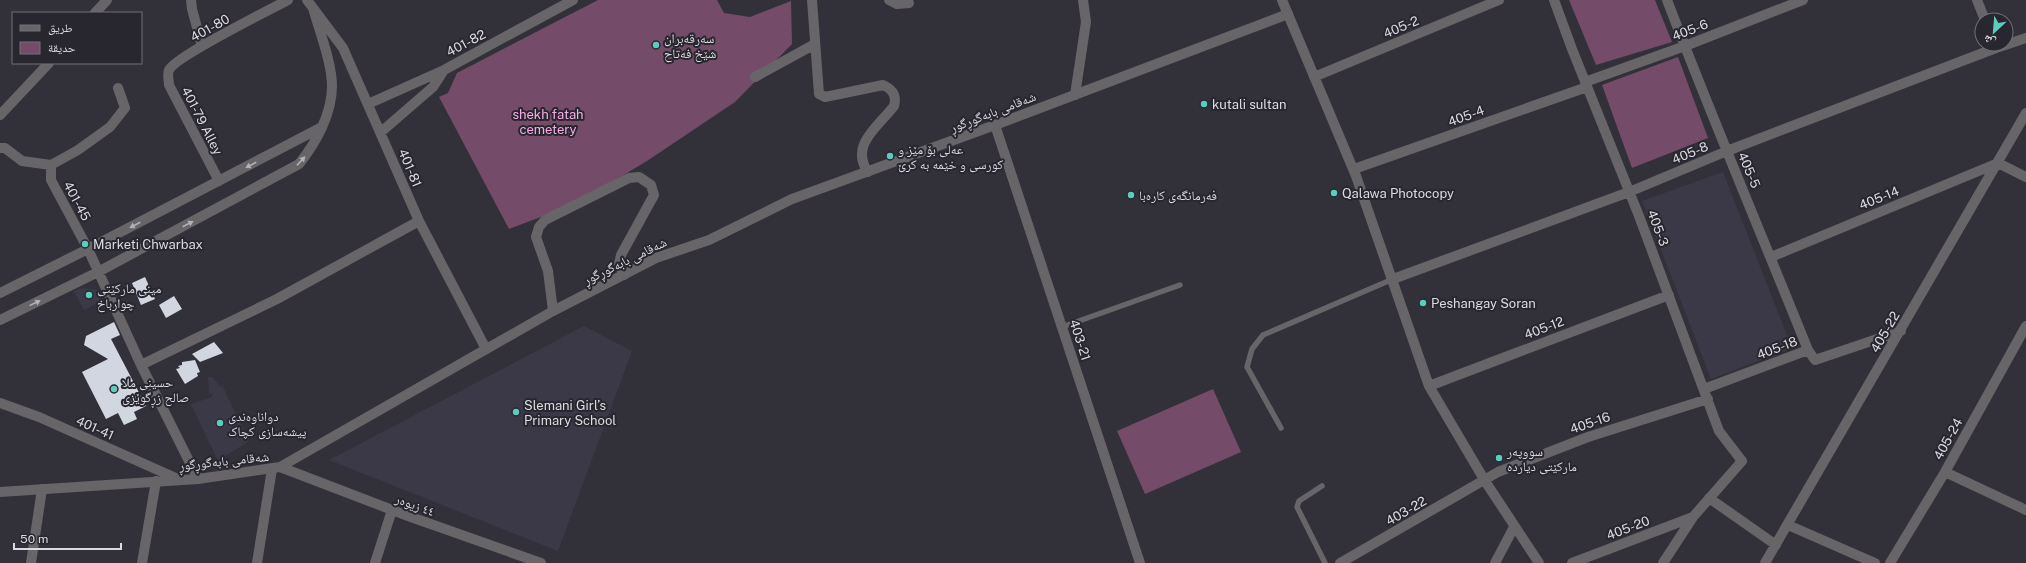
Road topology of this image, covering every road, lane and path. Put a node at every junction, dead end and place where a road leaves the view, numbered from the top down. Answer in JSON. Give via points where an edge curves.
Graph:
{"nodes":[{"id":1,"x":107,"y":0,"type":"edge"},
{"id":2,"x":191,"y":0,"type":"edge"},
{"id":3,"x":288,"y":0,"type":"edge"},
{"id":4,"x":574,"y":0,"type":"edge"},
{"id":5,"x":812,"y":0,"type":"edge"},
{"id":6,"x":889,"y":0,"type":"edge"},
{"id":7,"x":1083,"y":0,"type":"edge"},
{"id":8,"x":1282,"y":0,"type":"edge"},
{"id":9,"x":1499,"y":0,"type":"edge"},
{"id":10,"x":1554,"y":0,"type":"edge"},
{"id":11,"x":1667,"y":0,"type":"edge"},
{"id":12,"x":1803,"y":0,"type":"edge"},
{"id":13,"x":1977,"y":0,"type":"edge"},
{"id":14,"x":908,"y":3,"type":"dead end"},
{"id":15,"x":310,"y":4,"type":"edge"},
{"id":16,"x":96,"y":12,"type":"edge"},
{"id":17,"x":1982,"y":12,"type":"edge"},
{"id":18,"x":1288,"y":14,"type":"junction"},
{"id":19,"x":2026,"y":38,"type":"edge"},
{"id":20,"x":2014,"y":41,"type":"edge"},
{"id":21,"x":815,"y":44,"type":"junction"},
{"id":22,"x":202,"y":46,"type":"junction"},
{"id":23,"x":1685,"y":46,"type":"junction"},
{"id":24,"x":1980,"y":52,"type":"edge"},
{"id":25,"x":48,"y":64,"type":"edge"},
{"id":26,"x":168,"y":70,"type":"joint"},
{"id":27,"x":444,"y":70,"type":"junction"},
{"id":28,"x":756,"y":76,"type":"dead end"},
{"id":29,"x":1314,"y":77,"type":"junction"},
{"id":30,"x":1586,"y":84,"type":"junction"},
{"id":31,"x":118,"y":88,"type":"dead end"},
{"id":32,"x":1075,"y":95,"type":"junction"},
{"id":33,"x":368,"y":104,"type":"junction"},
{"id":34,"x":2026,"y":113,"type":"edge"},
{"id":35,"x":0,"y":115,"type":"edge"},
{"id":36,"x":995,"y":125,"type":"junction"},
{"id":37,"x":322,"y":127,"type":"junction"},
{"id":38,"x":381,"y":132,"type":"junction"},
{"id":39,"x":2,"y":148,"type":"edge"},
{"id":40,"x":1727,"y":151,"type":"junction"},
{"id":41,"x":1998,"y":164,"type":"junction"},
{"id":42,"x":51,"y":165,"type":"junction"},
{"id":43,"x":1354,"y":169,"type":"junction"},
{"id":44,"x":868,"y":172,"type":"junction"},
{"id":45,"x":2026,"y":177,"type":"edge"},
{"id":46,"x":219,"y":181,"type":"junction"},
{"id":47,"x":1630,"y":192,"type":"junction"},
{"id":48,"x":419,"y":221,"type":"junction"},
{"id":49,"x":88,"y":249,"type":"junction"},
{"id":50,"x":1771,"y":257,"type":"junction"},
{"id":51,"x":98,"y":272,"type":"junction"},
{"id":52,"x":624,"y":275,"type":"junction"},
{"id":53,"x":1393,"y":279,"type":"junction"},
{"id":54,"x":1180,"y":285,"type":"dead end"},
{"id":55,"x":0,"y":293,"type":"edge"},
{"id":56,"x":1669,"y":295,"type":"junction"},
{"id":57,"x":553,"y":311,"type":"junction"},
{"id":58,"x":0,"y":320,"type":"edge"},
{"id":59,"x":2026,"y":326,"type":"edge"},
{"id":60,"x":1062,"y":327,"type":"junction"},
{"id":61,"x":1901,"y":331,"type":"junction"},
{"id":62,"x":486,"y":349,"type":"junction"},
{"id":63,"x":1808,"y":350,"type":"junction"},
{"id":64,"x":141,"y":365,"type":"junction"},
{"id":65,"x":1429,"y":386,"type":"junction"},
{"id":66,"x":1706,"y":394,"type":"junction"},
{"id":67,"x":0,"y":403,"type":"edge"},
{"id":68,"x":1281,"y":428,"type":"dead end"},
{"id":69,"x":276,"y":468,"type":"junction"},
{"id":70,"x":1945,"y":472,"type":"junction"},
{"id":71,"x":178,"y":479,"type":"junction"},
{"id":72,"x":198,"y":479,"type":"junction"},
{"id":73,"x":156,"y":481,"type":"junction"},
{"id":74,"x":1485,"y":481,"type":"junction"},
{"id":75,"x":1322,"y":486,"type":"dead end"},
{"id":76,"x":42,"y":489,"type":"junction"},
{"id":77,"x":0,"y":492,"type":"edge"},
{"id":78,"x":1710,"y":498,"type":"junction"},
{"id":79,"x":392,"y":510,"type":"junction"},
{"id":80,"x":2026,"y":510,"type":"edge"},
{"id":81,"x":1692,"y":517,"type":"junction"},
{"id":82,"x":1788,"y":525,"type":"junction"},
{"id":83,"x":1514,"y":527,"type":"junction"},
{"id":84,"x":1776,"y":545,"type":"junction"},
{"id":85,"x":520,"y":560,"type":"edge"},
{"id":86,"x":31,"y":563,"type":"edge"},
{"id":87,"x":142,"y":563,"type":"edge"},
{"id":88,"x":257,"y":563,"type":"edge"},
{"id":89,"x":375,"y":563,"type":"edge"},
{"id":90,"x":541,"y":563,"type":"edge"},
{"id":91,"x":1140,"y":563,"type":"edge"},
{"id":92,"x":1325,"y":563,"type":"edge"},
{"id":93,"x":1340,"y":563,"type":"edge"},
{"id":94,"x":1495,"y":563,"type":"edge"},
{"id":95,"x":1539,"y":563,"type":"edge"},
{"id":96,"x":1572,"y":563,"type":"edge"},
{"id":97,"x":1663,"y":563,"type":"edge"},
{"id":98,"x":1765,"y":563,"type":"edge"},
{"id":99,"x":1875,"y":563,"type":"edge"},
{"id":100,"x":1890,"y":563,"type":"edge"}],
"edges":[{"from":1,"to":16,"type":"street"},
{"from":2,"to":22,"type":"street"},
{"from":3,"to":22,"type":"street","name":"401-80"},
{"from":4,"to":27,"type":"street","name":"401-82"},
{"from":5,"to":21,"type":"street"},
{"from":6,"to":14,"type":"street","via":[[897,4]]},
{"from":7,"to":32,"type":"street","via":[[1085,27]]},
{"from":8,"to":18,"type":"street"},
{"from":9,"to":29,"type":"street","name":"405-2"},
{"from":10,"to":30,"type":"street","name":"405-3"},
{"from":11,"to":23,"type":"street","name":"405-5"},
{"from":12,"to":23,"type":"street","name":"405-6"},
{"from":13,"to":17,"type":"street"},
{"from":15,"to":33,"type":"street","name":"401-81","via":[[343,48]]},
{"from":15,"to":37,"type":"street","via":[[326,52],[332,86]]},
{"from":18,"to":29,"type":"street"},
{"from":18,"to":32,"type":"street","name":"شەقامی بابەگوڕگوڕ"},
{"from":19,"to":20,"type":"street","name":"405-8"},
{"from":21,"to":28,"type":"street"},
{"from":21,"to":44,"type":"street","via":[[818,92],[821,96],[883,85],[894,93],[894,106],[863,145],[862,162]]},
{"from":22,"to":26,"type":"street","name":"401-80","via":[[174,63]]},
{"from":23,"to":30,"type":"street","name":"405-6"},
{"from":23,"to":40,"type":"street","name":"405-5"},
{"from":24,"to":40,"type":"street","name":"405-8"},
{"from":25,"to":35,"type":"street"},
{"from":26,"to":46,"type":"street","name":"401-79 Alley","via":[[169,85]]},
{"from":27,"to":33,"type":"street","name":"401-82"},
{"from":27,"to":38,"type":"street","via":[[433,87]]},
{"from":29,"to":43,"type":"street"},
{"from":30,"to":43,"type":"street","name":"405-4"},
{"from":30,"to":47,"type":"street","name":"405-3"},
{"from":31,"to":42,"type":"street","via":[[125,108],[110,127],[78,150]]},
{"from":32,"to":36,"type":"street","name":"شەقامی بابەگوڕگوڕ"},
{"from":33,"to":38,"type":"street","name":"401-81"},
{"from":34,"to":41,"type":"street","name":"405-22"},
{"from":36,"to":44,"type":"street","name":"شەقامی بابەگوڕگوڕ"},
{"from":36,"to":60,"type":"street","name":"403-21"},
{"from":37,"to":46,"type":"street","one_way":true},
{"from":51,"to":37,"type":"street","one_way":true,"via":[[299,164],[312,148]]},
{"from":38,"to":48,"type":"street","name":"401-81"},
{"from":39,"to":42,"type":"street","via":[[22,161]]},
{"from":40,"to":47,"type":"street","name":"405-8"},
{"from":40,"to":50,"type":"street","name":"405-5"},
{"from":41,"to":45,"type":"street"},
{"from":41,"to":50,"type":"street","name":"405-14"},
{"from":41,"to":61,"type":"street","name":"405-22"},
{"from":42,"to":49,"type":"street","name":"401-45","via":[[51,180]]},
{"from":43,"to":53,"type":"street"},
{"from":44,"to":52,"type":"street","name":"شەقامی بابەگوڕگوڕ","via":[[792,199],[709,240],[656,258]]},
{"from":46,"to":49,"type":"street","one_way":true},
{"from":47,"to":53,"type":"street","name":"405-8"},
{"from":47,"to":56,"type":"street","name":"405-3"},
{"from":48,"to":62,"type":"street","name":"401-81"},
{"from":48,"to":64,"type":"street","via":[[277,299]]},
{"from":49,"to":51,"type":"street","name":"401-45"},
{"from":49,"to":55,"type":"street"},
{"from":50,"to":63,"type":"street","name":"405-5"},
{"from":58,"to":51,"type":"street","one_way":true},
{"from":51,"to":64,"type":"street","name":"401-45"},
{"from":52,"to":57,"type":"street","name":"شەقامی بابەگوڕگوڕ"},
{"from":52,"to":57,"type":"street","via":[[619,264],[621,255],[654,195],[651,185],[640,177],[629,178],[545,220],[539,227],[536,237],[548,271]]},
{"from":53,"to":65,"type":"street"},
{"from":53,"to":68,"type":"lane","via":[[1263,335],[1252,349],[1247,367]]},
{"from":54,"to":60,"type":"lane"},
{"from":56,"to":65,"type":"street","name":"405-12"},
{"from":56,"to":66,"type":"street","name":"405-3"},
{"from":57,"to":62,"type":"street","name":"شەقامی بابەگوڕگوڕ"},
{"from":59,"to":70,"type":"street","name":"405-24"},
{"from":60,"to":91,"type":"street","name":"403-21"},
{"from":61,"to":63,"type":"street","name":"405-18","via":[[1816,360]]},
{"from":61,"to":82,"type":"street","name":"405-22"},
{"from":62,"to":69,"type":"street","name":"شەقامی بابەگوڕگوڕ"},
{"from":63,"to":66,"type":"street","name":"405-18"},
{"from":64,"to":72,"type":"street","name":"401-45"},
{"from":65,"to":74,"type":"street"},
{"from":66,"to":74,"type":"street","name":"405-16","via":[[1498,472]]},
{"from":66,"to":78,"type":"street","name":"405-3","via":[[1719,431],[1742,461]]},
{"from":67,"to":71,"type":"street","name":"401-41"},
{"from":69,"to":72,"type":"street","name":"شەقامی بابەگوڕگوڕ"},
{"from":69,"to":79,"type":"street","name":"٤٤ زیوەر"},
{"from":69,"to":88,"type":"street"},
{"from":70,"to":80,"type":"street"},
{"from":70,"to":100,"type":"street","name":"405-24"},
{"from":71,"to":72,"type":"street","name":"شەقامی بابەگوڕگوڕ"},
{"from":71,"to":73,"type":"street","name":"شەقامی بابەگوڕگوڕ"},
{"from":73,"to":76,"type":"street","name":"شەقامی بابەگوڕگوڕ"},
{"from":73,"to":87,"type":"street"},
{"from":74,"to":83,"type":"street"},
{"from":74,"to":93,"type":"street","name":"403-22"},
{"from":75,"to":92,"type":"lane","via":[[1299,501],[1296,507]]},
{"from":76,"to":77,"type":"street","name":"شەقامی بابەگوڕگوڕ"},
{"from":76,"to":86,"type":"street"},
{"from":78,"to":81,"type":"street"},
{"from":78,"to":84,"type":"street"},
{"from":79,"to":85,"type":"street","name":"٤٤ زیوەر"},
{"from":79,"to":89,"type":"street"},
{"from":81,"to":96,"type":"street","name":"405-20"},
{"from":81,"to":97,"type":"street"},
{"from":82,"to":84,"type":"street","name":"405-22"},
{"from":82,"to":99,"type":"street"},
{"from":83,"to":94,"type":"street"},
{"from":83,"to":95,"type":"street"},
{"from":84,"to":98,"type":"street","name":"405-22"},
{"from":85,"to":90,"type":"street","name":"٤٤ زیوەر"}]}
